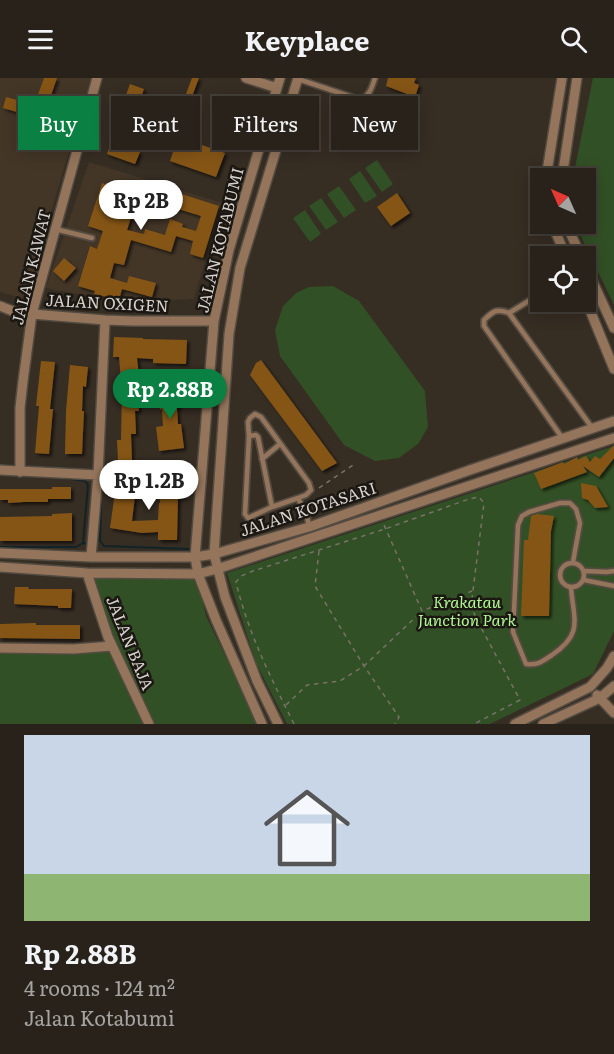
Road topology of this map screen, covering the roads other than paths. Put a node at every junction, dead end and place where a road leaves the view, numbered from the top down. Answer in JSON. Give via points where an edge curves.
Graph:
{"nodes":[{"id":1,"x":97,"y":78,"type":"edge"},
{"id":2,"x":246,"y":78,"type":"edge"},
{"id":3,"x":280,"y":78,"type":"edge"},
{"id":4,"x":375,"y":78,"type":"edge"},
{"id":5,"x":562,"y":78,"type":"edge"},
{"id":6,"x":576,"y":78,"type":"edge"},
{"id":7,"x":298,"y":79,"type":"edge"},
{"id":8,"x":277,"y":88,"type":"junction"},
{"id":9,"x":548,"y":168,"type":"edge"},
{"id":10,"x":563,"y":168,"type":"edge"},
{"id":11,"x":55,"y":229,"type":"junction"},
{"id":12,"x":92,"y":238,"type":"dead end"},
{"id":13,"x":229,"y":250,"type":"junction"},
{"id":14,"x":244,"y":254,"type":"junction"},
{"id":15,"x":596,"y":289,"type":"edge"},
{"id":16,"x":530,"y":300,"type":"edge"},
{"id":17,"x":0,"y":306,"type":"edge"},
{"id":18,"x":591,"y":312,"type":"edge"},
{"id":19,"x":509,"y":313,"type":"junction"},
{"id":20,"x":32,"y":314,"type":"junction"},
{"id":21,"x":609,"y":317,"type":"junction"},
{"id":22,"x":105,"y":320,"type":"junction"},
{"id":23,"x":214,"y":321,"type":"junction"},
{"id":24,"x":597,"y":324,"type":"junction"},
{"id":25,"x":614,"y":327,"type":"edge"},
{"id":26,"x":614,"y":369,"type":"edge"},
{"id":27,"x":614,"y":421,"type":"edge"},
{"id":28,"x":593,"y":429,"type":"junction"},
{"id":29,"x":249,"y":436,"type":"junction"},
{"id":30,"x":614,"y":438,"type":"edge"},
{"id":31,"x":563,"y":439,"type":"junction"},
{"id":32,"x":280,"y":444,"type":"junction"},
{"id":33,"x":262,"y":459,"type":"junction"},
{"id":34,"x":20,"y":468,"type":"junction"},
{"id":35,"x":0,"y":470,"type":"edge"},
{"id":36,"x":98,"y":475,"type":"junction"},
{"id":37,"x":298,"y":498,"type":"junction"},
{"id":38,"x":272,"y":507,"type":"junction"},
{"id":39,"x":309,"y":526,"type":"junction"},
{"id":40,"x":0,"y":553,"type":"edge"},
{"id":41,"x":214,"y":554,"type":"junction"},
{"id":42,"x":91,"y":555,"type":"junction"},
{"id":43,"x":195,"y":557,"type":"junction"},
{"id":44,"x":573,"y":562,"type":"junction"},
{"id":45,"x":0,"y":567,"type":"edge"},
{"id":46,"x":217,"y":569,"type":"junction"},
{"id":47,"x":614,"y":571,"type":"edge"},
{"id":48,"x":585,"y":572,"type":"junction"},
{"id":49,"x":87,"y":573,"type":"junction"},
{"id":50,"x":198,"y":573,"type":"junction"},
{"id":51,"x":584,"y":580,"type":"junction"},
{"id":52,"x":614,"y":586,"type":"edge"},
{"id":53,"x":571,"y":588,"type":"junction"},
{"id":54,"x":112,"y":646,"type":"junction"},
{"id":55,"x":0,"y":648,"type":"edge"},
{"id":56,"x":614,"y":656,"type":"edge"},
{"id":57,"x":614,"y":686,"type":"edge"},
{"id":58,"x":590,"y":687,"type":"junction"},
{"id":59,"x":600,"y":698,"type":"junction"},
{"id":60,"x":614,"y":713,"type":"edge"},
{"id":61,"x":554,"y":722,"type":"edge"},
{"id":62,"x":149,"y":724,"type":"edge"},
{"id":63,"x":262,"y":724,"type":"edge"},
{"id":64,"x":278,"y":724,"type":"edge"},
{"id":65,"x":515,"y":724,"type":"edge"},
{"id":66,"x":543,"y":724,"type":"edge"}],
"edges":[{"from":1,"to":11,"type":"street","name":"JALAN KAWAT"},
{"from":2,"to":8,"type":"street"},
{"from":3,"to":8,"type":"street","name":"JALAN KOTABUMI"},
{"from":4,"to":7,"type":"lane","via":[[366,98],[361,100]]},
{"from":5,"to":9,"type":"street"},
{"from":6,"to":10,"type":"street"},
{"from":7,"to":14,"type":"street","name":"JALAN KOTABUMI"},
{"from":8,"to":13,"type":"street","name":"JALAN KOTABUMI"},
{"from":11,"to":12,"type":"lane"},
{"from":11,"to":20,"type":"street","name":"JALAN KAWAT"},
{"from":13,"to":14,"type":"street"},
{"from":13,"to":23,"type":"street","name":"JALAN KOTABUMI"},
{"from":14,"to":41,"type":"street","name":"JALAN KOTABUMI","via":[[229,334]]},
{"from":15,"to":21,"type":"street"},
{"from":16,"to":19,"type":"lane"},
{"from":17,"to":20,"type":"street","name":"JALAN OXIGEN"},
{"from":18,"to":24,"type":"street"},
{"from":19,"to":28,"type":"lane"},
{"from":19,"to":31,"type":"lane","via":[[493,312],[484,320],[484,326]]},
{"from":20,"to":22,"type":"street","name":"JALAN OXIGEN"},
{"from":20,"to":34,"type":"street","name":"JALAN KAWAT","via":[[22,381]]},
{"from":21,"to":24,"type":"street"},
{"from":21,"to":25,"type":"street"},
{"from":22,"to":23,"type":"street","name":"JALAN OXIGEN"},
{"from":22,"to":36,"type":"street"},
{"from":23,"to":43,"type":"street","name":"JALAN KOTABUMI"},
{"from":24,"to":26,"type":"street"},
{"from":27,"to":28,"type":"street","name":"JALAN KOTASARI"},
{"from":28,"to":31,"type":"street","name":"JALAN KOTASARI"},
{"from":29,"to":32,"type":"lane","via":[[248,422],[255,414]]},
{"from":29,"to":33,"type":"lane","via":[[258,437]]},
{"from":29,"to":38,"type":"lane","via":[[245,514],[248,518]]},
{"from":30,"to":46,"type":"street","name":"JALAN KOTASARI"},
{"from":31,"to":39,"type":"street","name":"JALAN KOTASARI"},
{"from":32,"to":33,"type":"lane"},
{"from":32,"to":37,"type":"lane","via":[[309,483],[311,490]]},
{"from":33,"to":38,"type":"lane"},
{"from":34,"to":35,"type":"street"},
{"from":34,"to":36,"type":"street"},
{"from":36,"to":42,"type":"street"},
{"from":37,"to":38,"type":"lane"},
{"from":37,"to":39,"type":"lane"},
{"from":39,"to":41,"type":"street","name":"JALAN KOTASARI"},
{"from":40,"to":42,"type":"street","name":"JALAN KOTASARI"},
{"from":41,"to":43,"type":"street","name":"JALAN KOTASARI"},
{"from":41,"to":46,"type":"street","name":"JALAN KOTABUMI"},
{"from":42,"to":43,"type":"street","name":"JALAN KOTASARI"},
{"from":43,"to":50,"type":"street","name":"JALAN KOTABUMI"},
{"from":44,"to":48,"type":"lane"},
{"from":44,"to":53,"type":"lane","via":[[560,571],[564,585]]},
{"from":44,"to":53,"type":"lane","via":[[580,523],[570,503],[522,516],[518,525],[513,632],[526,664],[536,664],[568,643],[575,626]]},
{"from":45,"to":49,"type":"street","name":"JALAN KOTASARI"},
{"from":46,"to":50,"type":"street","name":"JALAN KOTASARI"},
{"from":46,"to":64,"type":"street","name":"JALAN KOTABUMI","via":[[257,681]]},
{"from":47,"to":48,"type":"lane"},
{"from":48,"to":51,"type":"lane"},
{"from":49,"to":50,"type":"street","name":"JALAN KOTASARI"},
{"from":49,"to":54,"type":"street","name":"JALAN BAJA"},
{"from":50,"to":63,"type":"street","name":"JALAN KOTABUMI"},
{"from":51,"to":52,"type":"lane"},
{"from":51,"to":53,"type":"lane"},
{"from":54,"to":55,"type":"street"},
{"from":54,"to":62,"type":"street","name":"JALAN BAJA"},
{"from":56,"to":58,"type":"street"},
{"from":57,"to":59,"type":"street"},
{"from":58,"to":59,"type":"street"},
{"from":58,"to":65,"type":"street"},
{"from":59,"to":60,"type":"street"},
{"from":59,"to":61,"type":"street"},
{"from":61,"to":66,"type":"street"}]}
